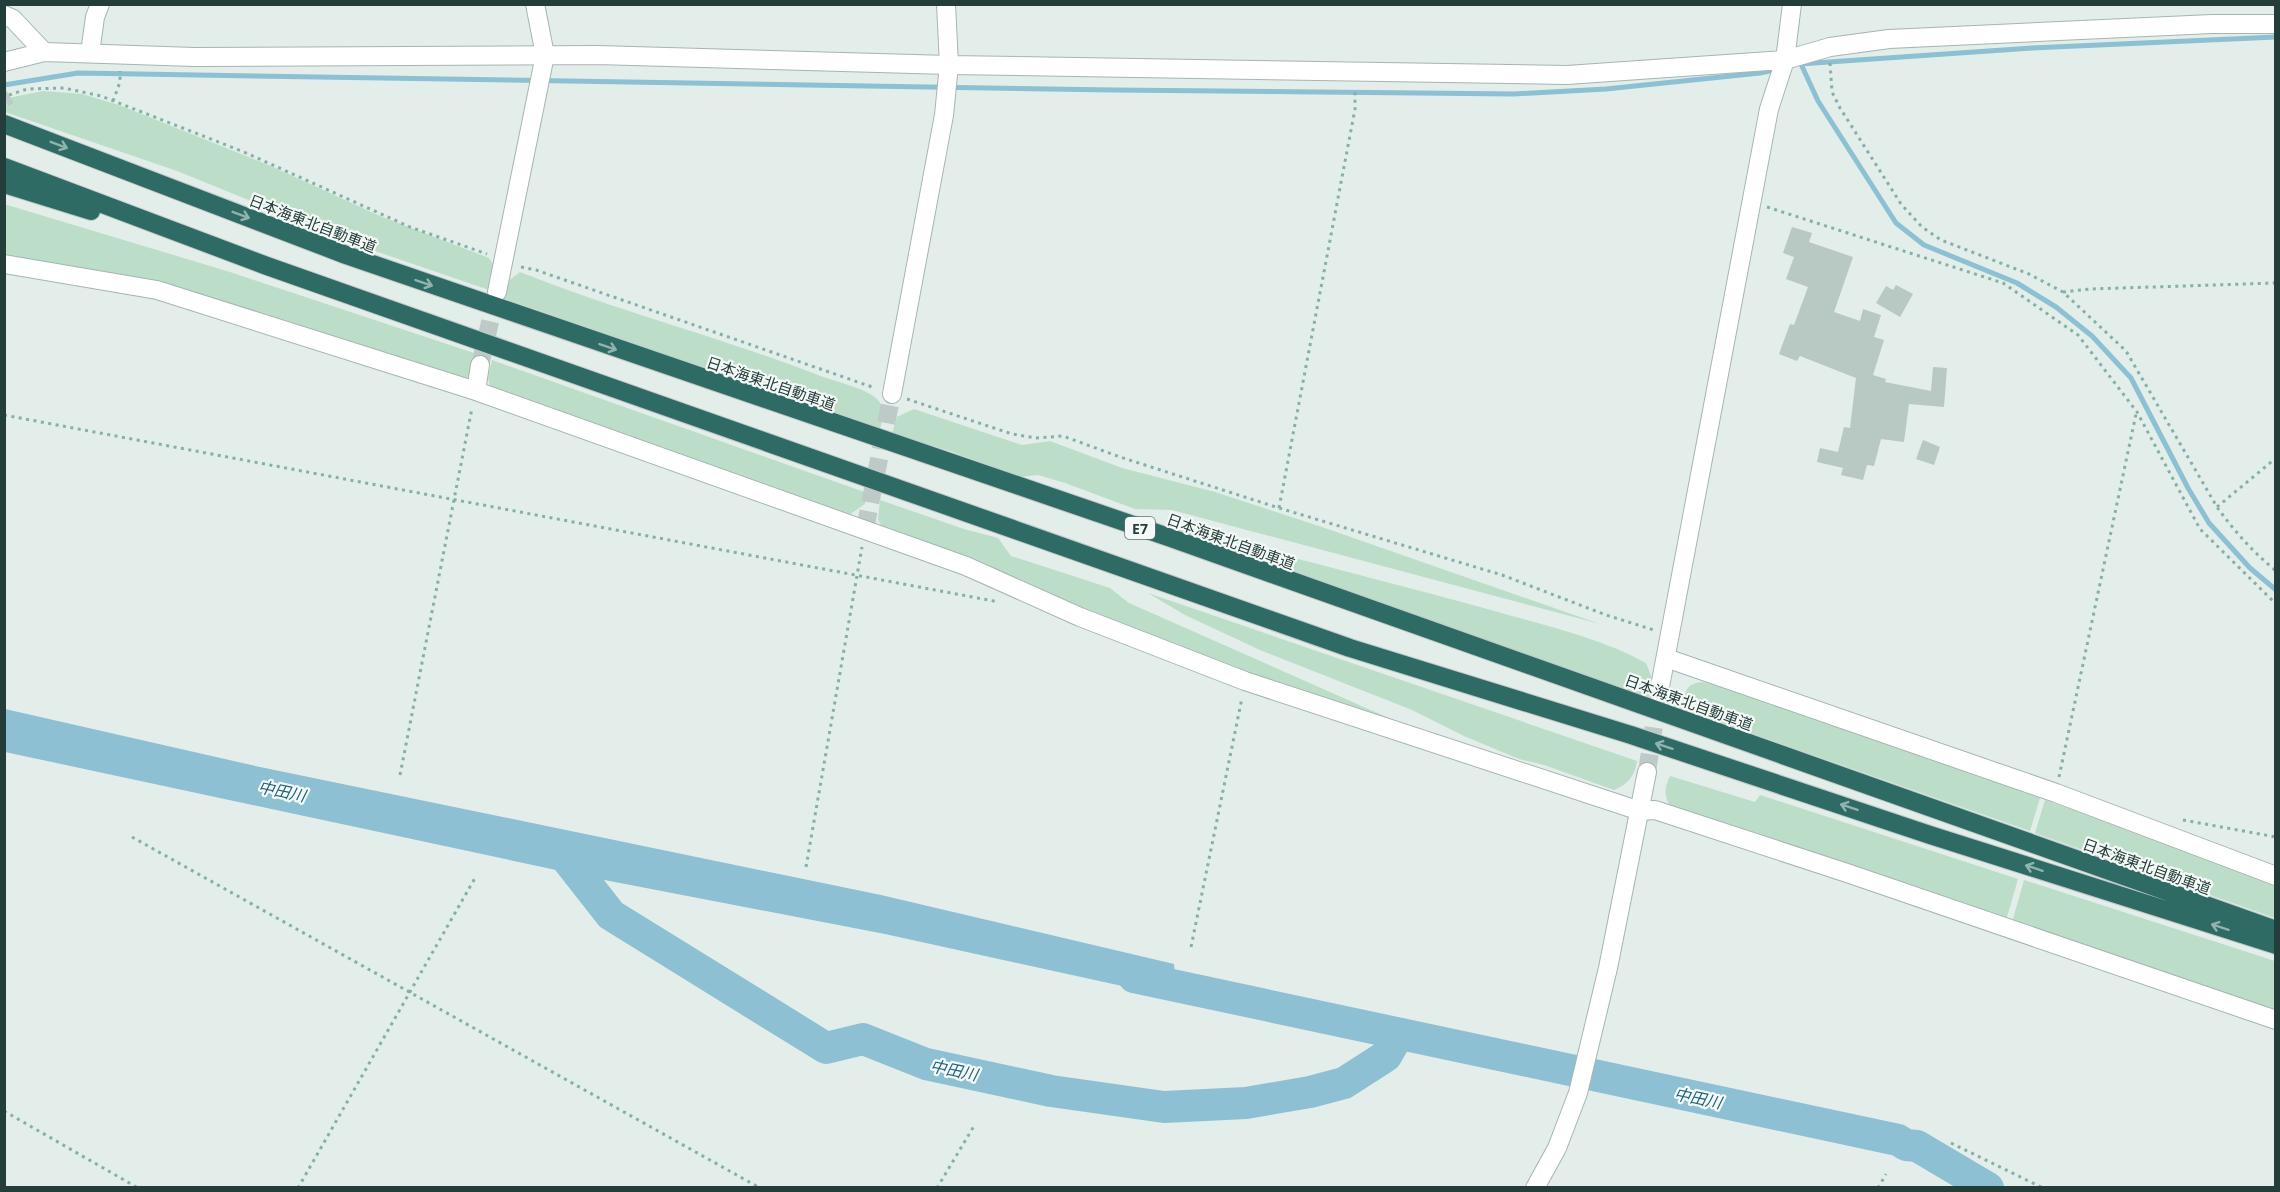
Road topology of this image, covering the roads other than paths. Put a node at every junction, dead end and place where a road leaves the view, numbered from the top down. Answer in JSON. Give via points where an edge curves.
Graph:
{"nodes":[{"id":1,"x":100,"y":4,"type":"edge"},
{"id":2,"x":535,"y":4,"type":"edge"},
{"id":3,"x":946,"y":4,"type":"edge"},
{"id":4,"x":1792,"y":4,"type":"edge"},
{"id":5,"x":4,"y":15,"type":"edge"},
{"id":6,"x":2276,"y":24,"type":"edge"},
{"id":7,"x":44,"y":52,"type":"junction"},
{"id":8,"x":90,"y":53,"type":"junction"},
{"id":9,"x":545,"y":55,"type":"junction"},
{"id":10,"x":1785,"y":60,"type":"junction"},
{"id":11,"x":4,"y":62,"type":"edge"},
{"id":12,"x":950,"y":65,"type":"junction"},
{"id":13,"x":4,"y":124,"type":"edge"},
{"id":14,"x":4,"y":167,"type":"edge"},
{"id":15,"x":4,"y":184,"type":"edge"},
{"id":16,"x":4,"y":264,"type":"edge"},
{"id":17,"x":267,"y":266,"type":"junction"},
{"id":18,"x":497,"y":292,"type":"tunnel mouth"},
{"id":19,"x":480,"y":365,"type":"tunnel mouth"},
{"id":20,"x":476,"y":391,"type":"junction"},
{"id":21,"x":892,"y":394,"type":"tunnel mouth"},
{"id":22,"x":1666,"y":658,"type":"junction"},
{"id":23,"x":1659,"y":692,"type":"tunnel mouth"},
{"id":24,"x":1647,"y":772,"type":"tunnel mouth"},
{"id":25,"x":1640,"y":811,"type":"junction"},
{"id":26,"x":2276,"y":876,"type":"edge"},
{"id":27,"x":2276,"y":930,"type":"edge"},
{"id":28,"x":2276,"y":945,"type":"edge"},
{"id":29,"x":2276,"y":1020,"type":"edge"},
{"id":30,"x":1535,"y":1188,"type":"edge"}],
"edges":[{"from":1,"to":8,"type":"street"},
{"from":2,"to":9,"type":"street"},
{"from":3,"to":12,"type":"street"},
{"from":4,"to":10,"type":"street"},
{"from":5,"to":7,"type":"street","via":[[13,19]]},
{"from":6,"to":10,"type":"street","via":[[1900,38],[1830,47]]},
{"from":7,"to":8,"type":"street"},
{"from":7,"to":11,"type":"street"},
{"from":8,"to":9,"type":"street","via":[[206,57]]},
{"from":9,"to":12,"type":"street"},
{"from":9,"to":18,"type":"street"},
{"from":10,"to":12,"type":"street","via":[[1567,75]]},
{"from":10,"to":22,"type":"street","via":[[1769,109]]},
{"from":12,"to":21,"type":"street"},
{"from":13,"to":27,"type":"highway","name":"日本海東北自動車道","number":"E7","one_way":true,"via":[[346,255],[1171,538]]},
{"from":14,"to":17,"type":"highway"},
{"from":15,"to":17,"type":"highway"},
{"from":16,"to":20,"type":"street","via":[[157,290]]},
{"from":28,"to":17,"type":"highway","one_way":true,"via":[[1350,648]]},
{"from":19,"to":20,"type":"street"},
{"from":20,"to":25,"type":"street","via":[[966,566],[1080,617],[1245,681]]},
{"from":22,"to":23,"type":"street"},
{"from":22,"to":26,"type":"street","via":[[2056,793]]},
{"from":24,"to":25,"type":"street"},
{"from":25,"to":29,"type":"street","via":[[1655,810],[1847,873]]},
{"from":25,"to":30,"type":"street","via":[[1578,1093],[1557,1148]]}]}
